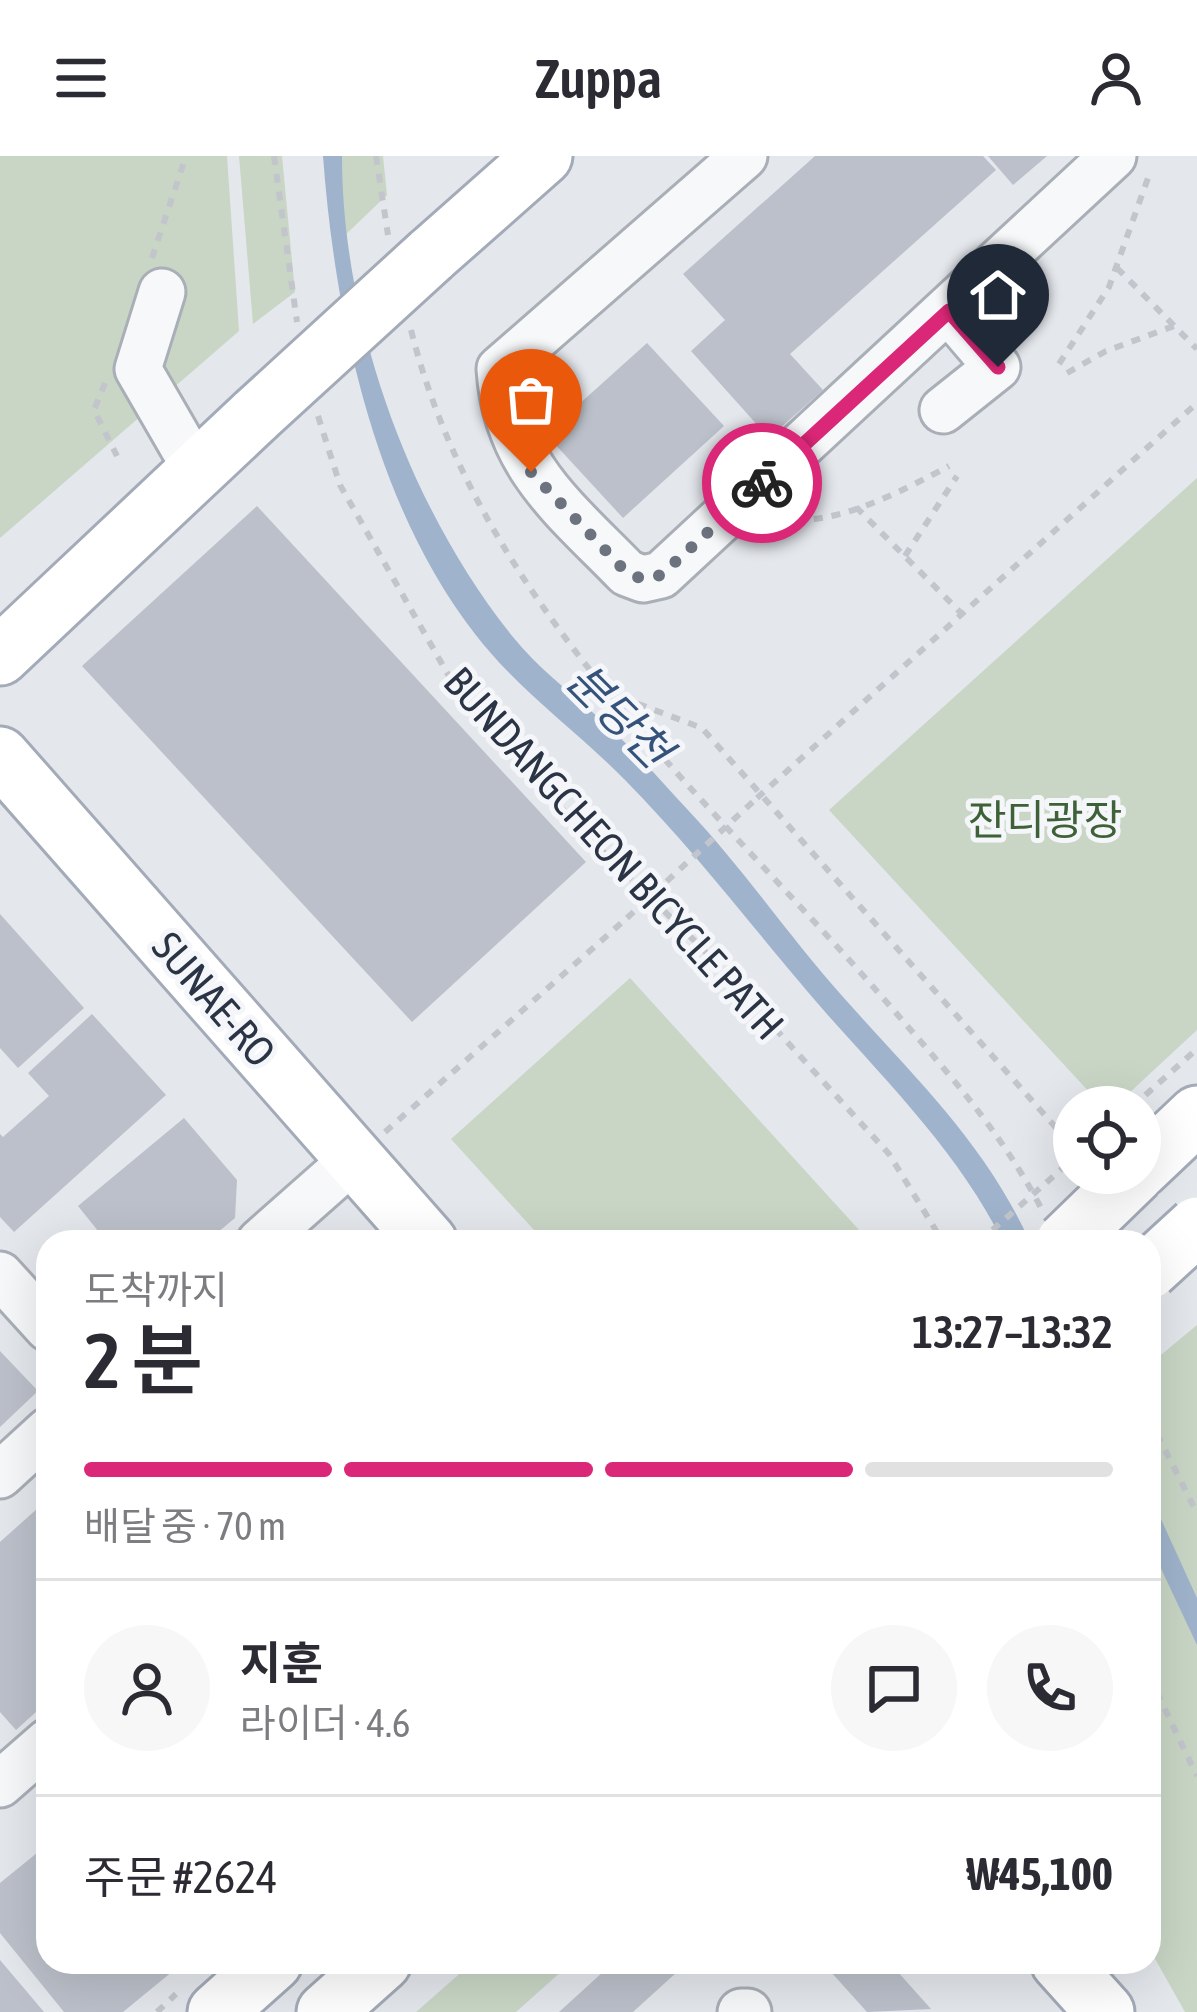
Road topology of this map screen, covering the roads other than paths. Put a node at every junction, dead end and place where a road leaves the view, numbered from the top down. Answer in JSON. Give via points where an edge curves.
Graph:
{"nodes":[{"id":1,"x":543,"y":156,"type":"edge"},
{"id":2,"x":743,"y":156,"type":"edge"},
{"id":3,"x":1131,"y":167,"type":"edge"},
{"id":4,"x":162,"y":292,"type":"dead end"},
{"id":5,"x":949,"y":311,"type":"junction"},
{"id":6,"x":943,"y":410,"type":"dead end"},
{"id":7,"x":196,"y":471,"type":"junction"},
{"id":8,"x":0,"y":656,"type":"edge"},
{"id":9,"x":0,"y":756,"type":"edge"},
{"id":10,"x":1197,"y":1114,"type":"edge"},
{"id":11,"x":1161,"y":1149,"type":"edge"},
{"id":12,"x":355,"y":1158,"type":"junction"},
{"id":13,"x":1108,"y":1194,"type":"edge"},
{"id":14,"x":1197,"y":1226,"type":"edge"},
{"id":15,"x":274,"y":1230,"type":"edge"},
{"id":16,"x":418,"y":1230,"type":"edge"},
{"id":17,"x":1061,"y":1230,"type":"edge"},
{"id":18,"x":1161,"y":1259,"type":"edge"},
{"id":19,"x":0,"y":1275,"type":"edge"},
{"id":20,"x":36,"y":1315,"type":"edge"},
{"id":21,"x":36,"y":1442,"type":"edge"},
{"id":22,"x":0,"y":1474,"type":"edge"},
{"id":23,"x":36,"y":1752,"type":"edge"},
{"id":24,"x":0,"y":1784,"type":"edge"},
{"id":25,"x":260,"y":1974,"type":"edge"},
{"id":26,"x":369,"y":1974,"type":"edge"},
{"id":27,"x":1045,"y":1974,"type":"edge"},
{"id":28,"x":1071,"y":1974,"type":"edge"},
{"id":29,"x":217,"y":2012,"type":"edge"},
{"id":30,"x":326,"y":2012,"type":"edge"},
{"id":31,"x":1065,"y":2012,"type":"edge"},
{"id":32,"x":1105,"y":2012,"type":"edge"}],
"edges":[{"from":1,"to":7,"type":"main road","bridge":true,"via":[[412,254]]},
{"from":2,"to":5,"type":"street","via":[[500,369],[510,426],[531,472],[627,573],[661,575]]},
{"from":3,"to":5,"type":"street"},
{"from":4,"to":7,"type":"street","via":[[138,369]]},
{"from":5,"to":6,"type":"street","via":[[998,367]]},
{"from":7,"to":8,"type":"main road"},
{"from":9,"to":12,"type":"main road","name":"SUNAE-RO"},
{"from":10,"to":11,"type":"main road"},
{"from":12,"to":15,"type":"street"},
{"from":12,"to":16,"type":"main road","name":"SUNAE-RO"},
{"from":13,"to":17,"type":"main road","bridge":true},
{"from":14,"to":18,"type":"main road","bridge":true},
{"from":19,"to":20,"type":"street"},
{"from":21,"to":22,"type":"street"},
{"from":23,"to":24,"type":"street"},
{"from":25,"to":29,"type":"main road"},
{"from":26,"to":30,"type":"main road"},
{"from":27,"to":31,"type":"main road"},
{"from":28,"to":32,"type":"main road"}]}
